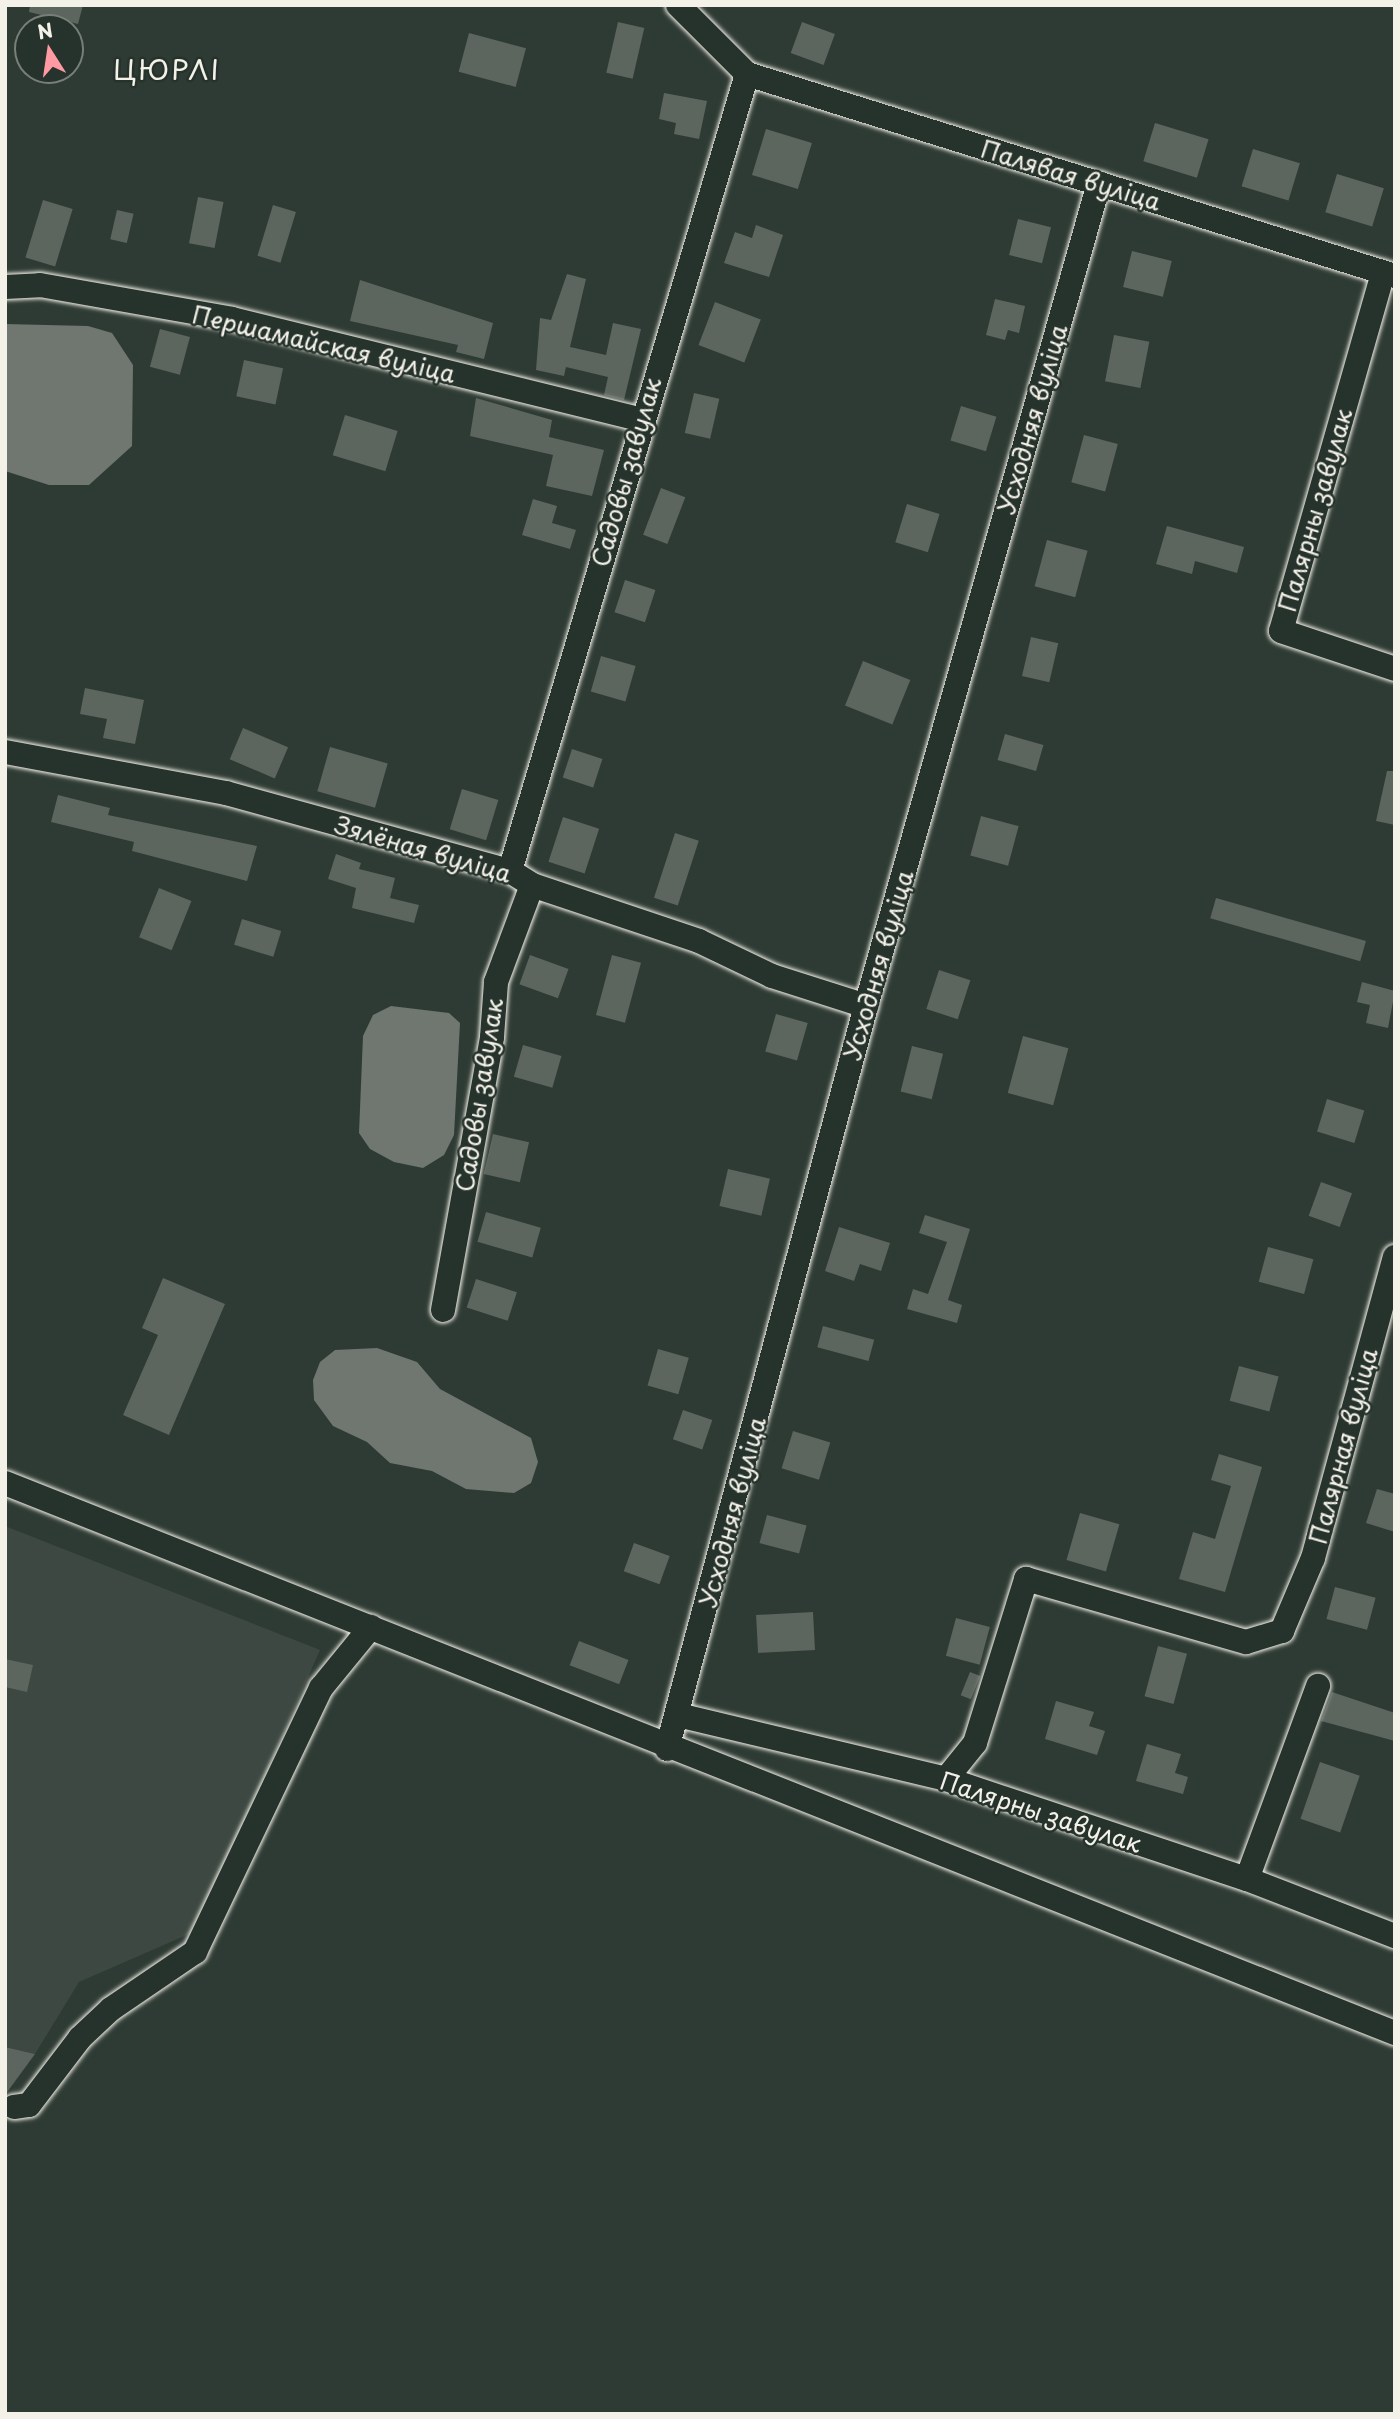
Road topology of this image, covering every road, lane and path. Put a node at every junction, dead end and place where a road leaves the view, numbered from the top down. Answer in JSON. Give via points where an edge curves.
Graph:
{"nodes":[{"id":1,"x":678,"y":5,"type":"edge"},
{"id":2,"x":707,"y":17,"type":"edge"},
{"id":3,"x":747,"y":74,"type":"junction"},
{"id":4,"x":1099,"y":183,"type":"junction"},
{"id":5,"x":1389,"y":274,"type":"edge"},
{"id":6,"x":5,"y":287,"type":"edge"},
{"id":7,"x":640,"y":419,"type":"junction"},
{"id":8,"x":1395,"y":669,"type":"edge"},
{"id":9,"x":5,"y":752,"type":"edge"},
{"id":10,"x":510,"y":871,"type":"junction"},
{"id":11,"x":532,"y":885,"type":"junction"},
{"id":12,"x":866,"y":1006,"type":"junction"},
{"id":13,"x":1395,"y":1257,"type":"edge"},
{"id":14,"x":443,"y":1310,"type":"dead end"},
{"id":15,"x":5,"y":1483,"type":"edge"},
{"id":16,"x":371,"y":1627,"type":"junction"},
{"id":17,"x":1318,"y":1686,"type":"dead end"},
{"id":18,"x":678,"y":1715,"type":"junction"},
{"id":19,"x":667,"y":1749,"type":"junction"},
{"id":20,"x":946,"y":1779,"type":"junction"},
{"id":21,"x":1248,"y":1879,"type":"junction"},
{"id":22,"x":1395,"y":1936,"type":"edge"},
{"id":23,"x":1395,"y":2032,"type":"edge"},
{"id":24,"x":14,"y":2108,"type":"dead end"}],
"edges":[{"from":1,"to":2,"type":"street"},
{"from":2,"to":3,"type":"street"},
{"from":3,"to":4,"type":"street","name":"Палявая вуліца"},
{"from":3,"to":7,"type":"street","name":"Садовы завулак"},
{"from":4,"to":5,"type":"street","name":"Палявая вуліца"},
{"from":4,"to":12,"type":"street","name":"Усходняя вуліца"},
{"from":5,"to":8,"type":"street","name":"Палярны завулак","via":[[1281,631]]},
{"from":6,"to":7,"type":"street","name":"Першамайская вуліца","via":[[40,285],[232,319]]},
{"from":7,"to":10,"type":"street","name":"Садовы завулак"},
{"from":9,"to":10,"type":"street","name":"Зялёная вуліца","via":[[226,793]]},
{"from":10,"to":11,"type":"street","name":"Зялёная вуліца"},
{"from":11,"to":12,"type":"street","name":"Зялёная вуліца","via":[[699,941],[772,976]]},
{"from":11,"to":14,"type":"street","name":"Садовы завулак","via":[[496,982],[492,1037]]},
{"from":12,"to":18,"type":"street","name":"Усходняя вуліца"},
{"from":13,"to":20,"type":"street","name":"Палярная вуліца","via":[[1313,1558],[1282,1631],[1246,1642],[1026,1579],[975,1743]]},
{"from":15,"to":16,"type":"street"},
{"from":16,"to":19,"type":"street"},
{"from":16,"to":24,"type":"street","via":[[321,1688],[195,1952],[111,2009],[80,2038],[29,2105]]},
{"from":17,"to":21,"type":"street"},
{"from":18,"to":19,"type":"street","name":"Усходняя вуліца"},
{"from":18,"to":20,"type":"street","name":"Палярны завулак"},
{"from":19,"to":23,"type":"street"},
{"from":20,"to":21,"type":"street","name":"Палярны завулак"},
{"from":21,"to":22,"type":"street","name":"Палярны завулак"}]}
